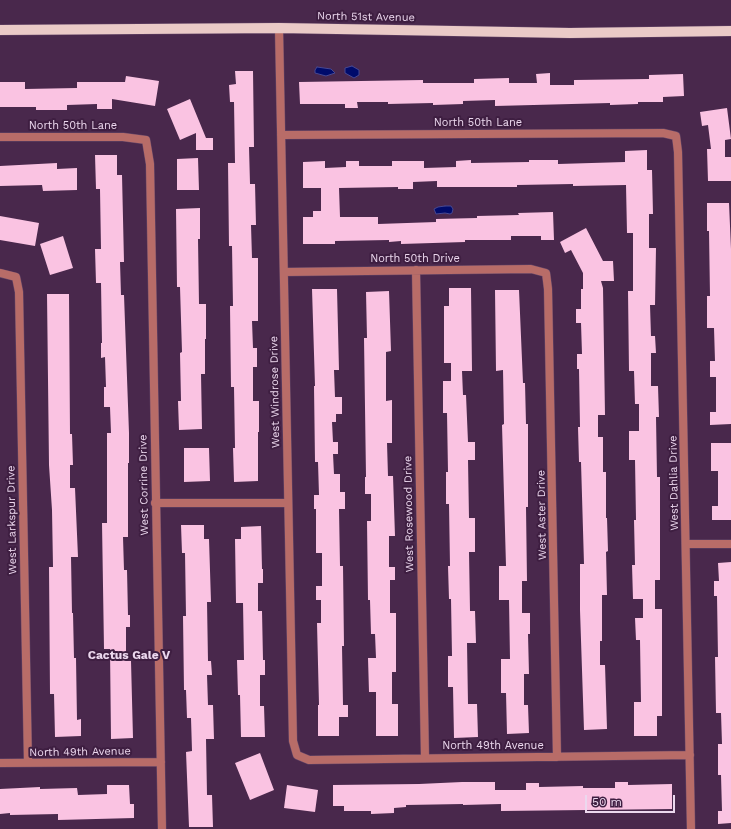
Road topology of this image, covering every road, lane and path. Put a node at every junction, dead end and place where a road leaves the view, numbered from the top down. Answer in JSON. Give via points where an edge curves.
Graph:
{"nodes":[{"id":1,"x":279,"y":28,"type":"junction"},
{"id":2,"x":0,"y":30,"type":"edge"},
{"id":3,"x":731,"y":31,"type":"edge"},
{"id":4,"x":280,"y":136,"type":"junction"},
{"id":5,"x":676,"y":136,"type":"joint"},
{"id":6,"x":0,"y":137,"type":"edge"},
{"id":7,"x":146,"y":140,"type":"joint"},
{"id":8,"x":416,"y":270,"type":"junction"},
{"id":9,"x":284,"y":272,"type":"junction"},
{"id":10,"x":0,"y":273,"type":"edge"},
{"id":11,"x":546,"y":273,"type":"joint"},
{"id":12,"x":155,"y":503,"type":"junction"},
{"id":13,"x":288,"y":503,"type":"junction"},
{"id":14,"x":686,"y":544,"type":"junction"},
{"id":15,"x":731,"y":544,"type":"edge"},
{"id":16,"x":297,"y":755,"type":"joint"},
{"id":17,"x":690,"y":755,"type":"junction"},
{"id":18,"x":557,"y":757,"type":"junction"},
{"id":19,"x":425,"y":758,"type":"junction"},
{"id":20,"x":161,"y":762,"type":"junction"},
{"id":21,"x":0,"y":763,"type":"edge"},
{"id":22,"x":28,"y":763,"type":"junction"},
{"id":23,"x":162,"y":829,"type":"edge"},
{"id":24,"x":691,"y":829,"type":"edge"}],
"edges":[{"from":1,"to":2,"type":"main road","name":"North 51st Avenue"},
{"from":1,"to":3,"type":"main road","name":"North 51st Avenue","via":[[599,33]]},
{"from":1,"to":4,"type":"street","name":"West Windrose Drive"},
{"from":4,"to":5,"type":"street","name":"North 50th Lane","via":[[663,133]]},
{"from":4,"to":9,"type":"street","name":"West Windrose Drive"},
{"from":5,"to":14,"type":"street","name":"West Dahlia Drive"},
{"from":6,"to":7,"type":"street","name":"North 50th Lane","via":[[123,137]]},
{"from":7,"to":12,"type":"street","name":"West Corrine Drive","via":[[150,164]]},
{"from":8,"to":9,"type":"street","name":"North 50th Drive"},
{"from":8,"to":11,"type":"street","name":"North 50th Drive","via":[[531,269]]},
{"from":8,"to":19,"type":"street","name":"West Rosewood Drive"},
{"from":9,"to":13,"type":"street","name":"West Windrose Drive"},
{"from":10,"to":22,"type":"street","name":"West Larkspur Drive","via":[[16,277],[19,292]]},
{"from":11,"to":18,"type":"street","name":"West Aster Drive","via":[[549,297]]},
{"from":12,"to":13,"type":"street"},
{"from":12,"to":20,"type":"street","name":"West Corrine Drive"},
{"from":13,"to":16,"type":"street","name":"West Windrose Drive","via":[[293,741]]},
{"from":14,"to":15,"type":"street"},
{"from":14,"to":17,"type":"street","name":"West Dahlia Drive"},
{"from":16,"to":19,"type":"street","name":"North 49th Avenue","via":[[309,760]]},
{"from":17,"to":18,"type":"street","name":"North 49th Avenue"},
{"from":17,"to":24,"type":"street","name":"West Dahlia Drive"},
{"from":18,"to":19,"type":"street","name":"North 49th Avenue"},
{"from":20,"to":22,"type":"street","name":"North 49th Avenue"},
{"from":20,"to":23,"type":"street","name":"West Corrine Drive"},
{"from":21,"to":22,"type":"street","name":"North 49th Avenue"}]}
